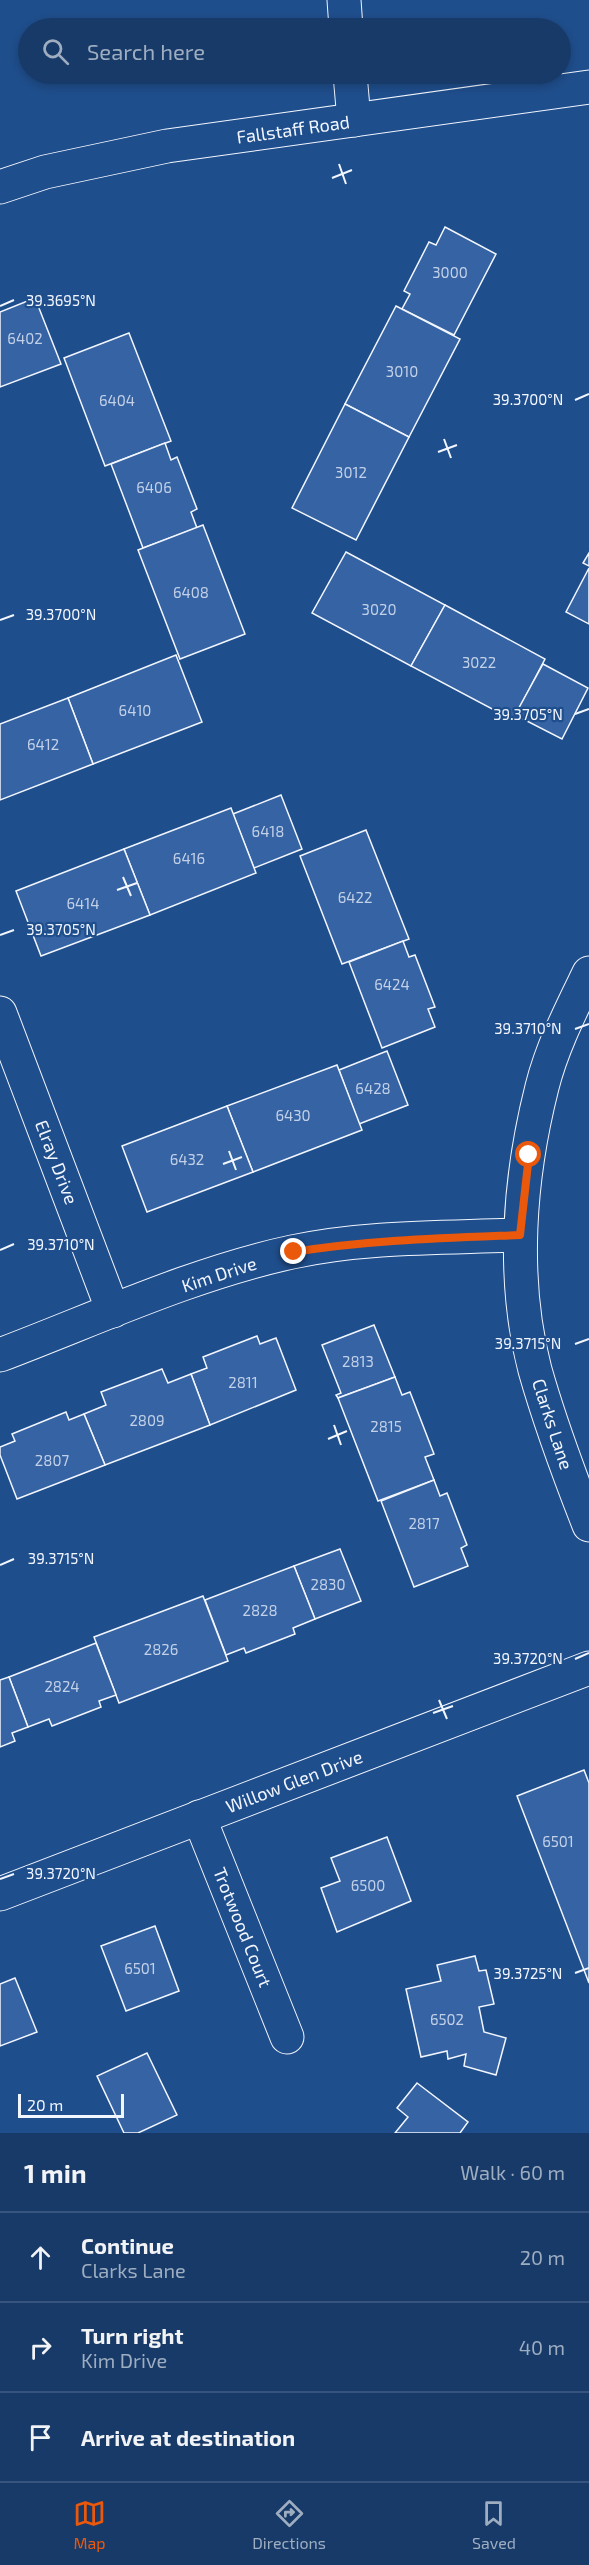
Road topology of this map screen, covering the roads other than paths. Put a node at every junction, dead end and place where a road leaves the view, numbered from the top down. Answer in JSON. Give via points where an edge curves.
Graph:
{"nodes":[{"id":1,"x":344,"y":0,"type":"edge"},
{"id":2,"x":345,"y":18,"type":"edge"},
{"id":3,"x":351,"y":84,"type":"edge"},
{"id":4,"x":589,"y":87,"type":"edge"},
{"id":5,"x":354,"y":120,"type":"junction"},
{"id":6,"x":0,"y":187,"type":"edge"},
{"id":7,"x":589,"y":973,"type":"edge"},
{"id":8,"x":0,"y":1013,"type":"edge"},
{"id":9,"x":520,"y":1235,"type":"junction"},
{"id":10,"x":113,"y":1311,"type":"junction"},
{"id":11,"x":0,"y":1355,"type":"edge"},
{"id":12,"x":589,"y":1525,"type":"edge"},
{"id":13,"x":589,"y":1668,"type":"edge"},
{"id":14,"x":199,"y":1817,"type":"junction"},
{"id":15,"x":0,"y":1894,"type":"edge"},
{"id":16,"x":287,"y":2037,"type":"dead end"}],
"edges":[{"from":1,"to":2,"type":"street"},
{"from":3,"to":5,"type":"street"},
{"from":4,"to":5,"type":"street","name":"Fallstaff Road"},
{"from":5,"to":6,"type":"street","name":"Fallstaff Road","via":[[167,146],[45,172]]},
{"from":7,"to":9,"type":"street","name":"Clarks Lane","via":[[542,1085]]},
{"from":8,"to":10,"type":"street","name":"Elray Drive"},
{"from":9,"to":10,"type":"street","name":"Kim Drive","via":[[399,1239],[294,1252],[206,1276]]},
{"from":9,"to":12,"type":"street","name":"Clarks Lane","via":[[523,1303],[535,1368]]},
{"from":10,"to":11,"type":"street","name":"Kim Drive"},
{"from":13,"to":14,"type":"street","name":"Willow Glen Drive"},
{"from":14,"to":15,"type":"street","name":"Willow Glen Drive"},
{"from":14,"to":16,"type":"street","name":"Trotwood Court"}]}
